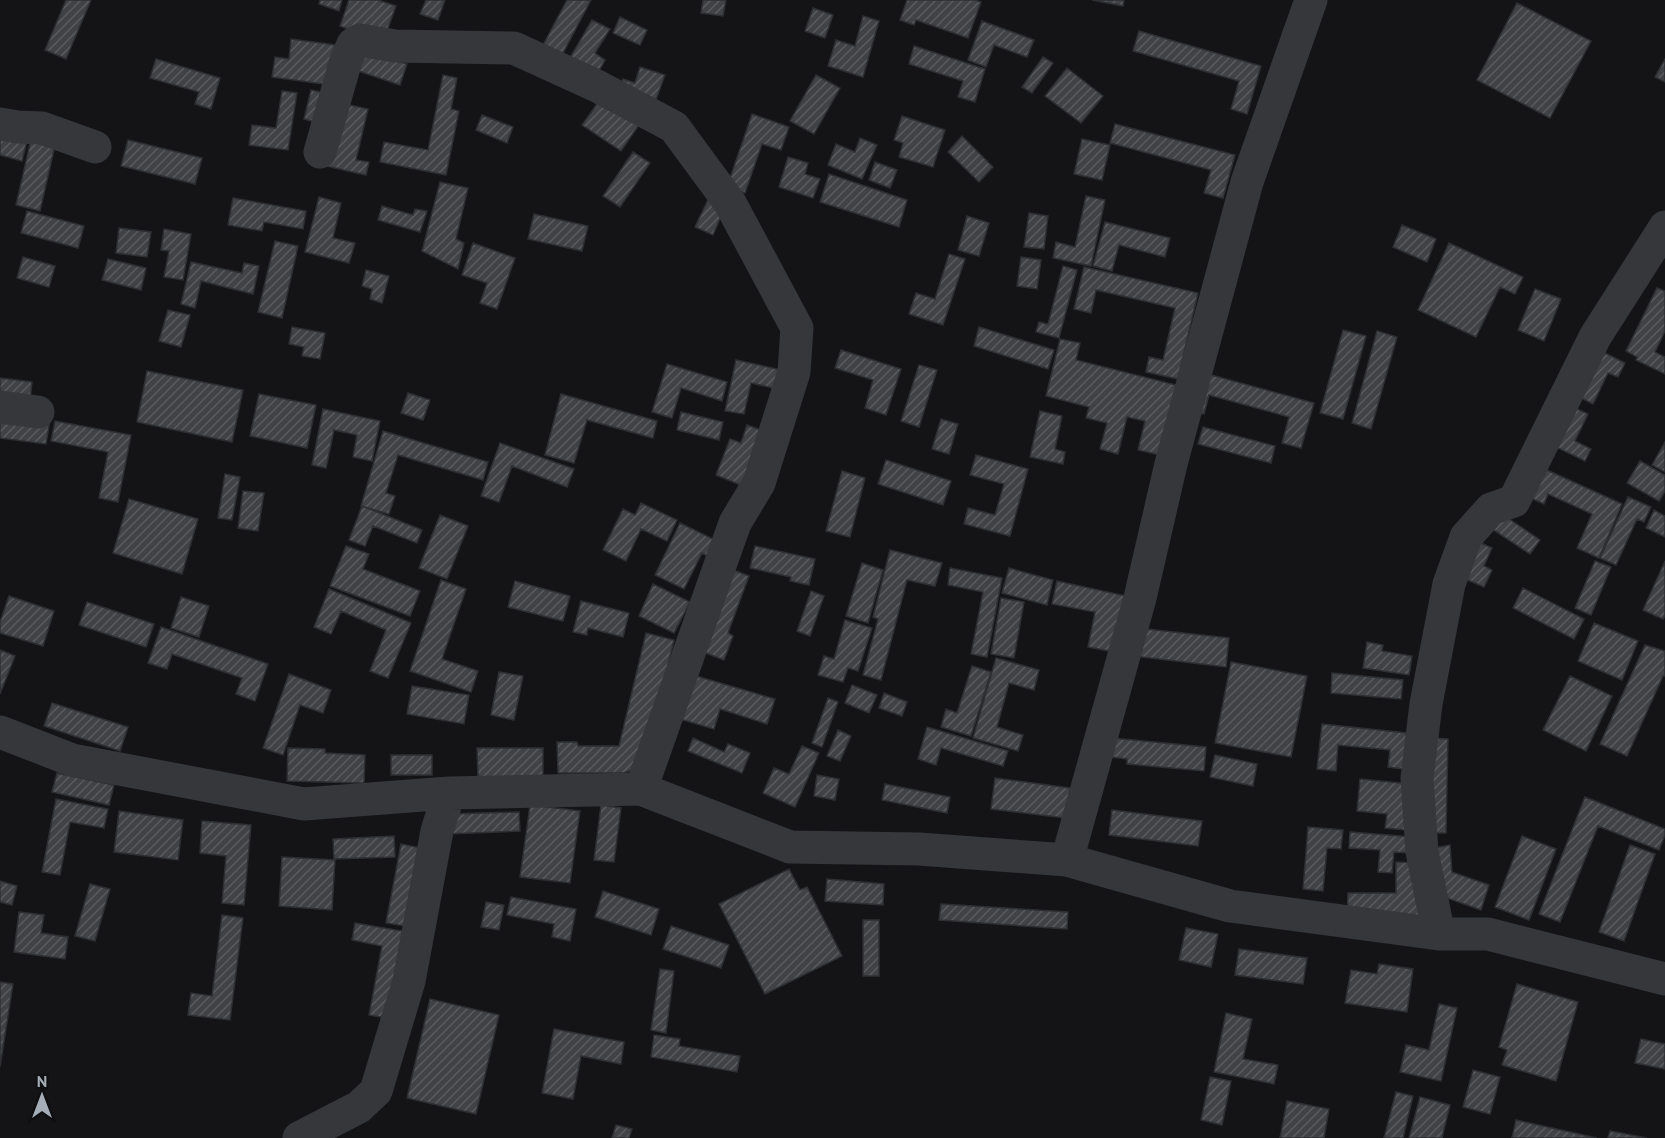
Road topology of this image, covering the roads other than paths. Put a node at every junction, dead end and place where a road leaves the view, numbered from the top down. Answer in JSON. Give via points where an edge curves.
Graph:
{"nodes":[{"id":1,"x":1311,"y":0,"type":"edge"},
{"id":2,"x":0,"y":124,"type":"edge"},
{"id":3,"x":95,"y":147,"type":"dead end"},
{"id":4,"x":320,"y":152,"type":"dead end"},
{"id":5,"x":1665,"y":227,"type":"edge"},
{"id":6,"x":0,"y":407,"type":"edge"},
{"id":7,"x":39,"y":412,"type":"dead end"},
{"id":8,"x":0,"y":732,"type":"edge"},
{"id":9,"x":641,"y":789,"type":"junction"},
{"id":10,"x":449,"y":794,"type":"junction"},
{"id":11,"x":1067,"y":860,"type":"junction"},
{"id":12,"x":1439,"y":934,"type":"junction"},
{"id":13,"x":1665,"y":979,"type":"edge"},
{"id":14,"x":298,"y":1138,"type":"edge"}],
"edges":[{"from":1,"to":11,"type":"street","via":[[1247,182],[1171,464],[1140,598]]},
{"from":2,"to":3,"type":"street","via":[[42,128]]},
{"from":4,"to":9,"type":"street","via":[[346,60],[353,44],[360,40],[395,46],[514,48],[674,127],[730,203],[797,328],[794,372],[759,483],[735,523]]},
{"from":5,"to":12,"type":"street","via":[[1595,337],[1514,501],[1491,509],[1466,537],[1449,584],[1426,704],[1417,778],[1422,852]]},
{"from":6,"to":7,"type":"street"},
{"from":8,"to":10,"type":"street","via":[[72,760],[304,804]]},
{"from":9,"to":10,"type":"street"},
{"from":9,"to":11,"type":"street","via":[[790,846],[919,849]]},
{"from":10,"to":14,"type":"street","via":[[437,831],[409,981],[376,1091],[359,1107]]},
{"from":11,"to":12,"type":"street","via":[[1230,906]]},
{"from":12,"to":13,"type":"street","via":[[1488,934]]}]}
